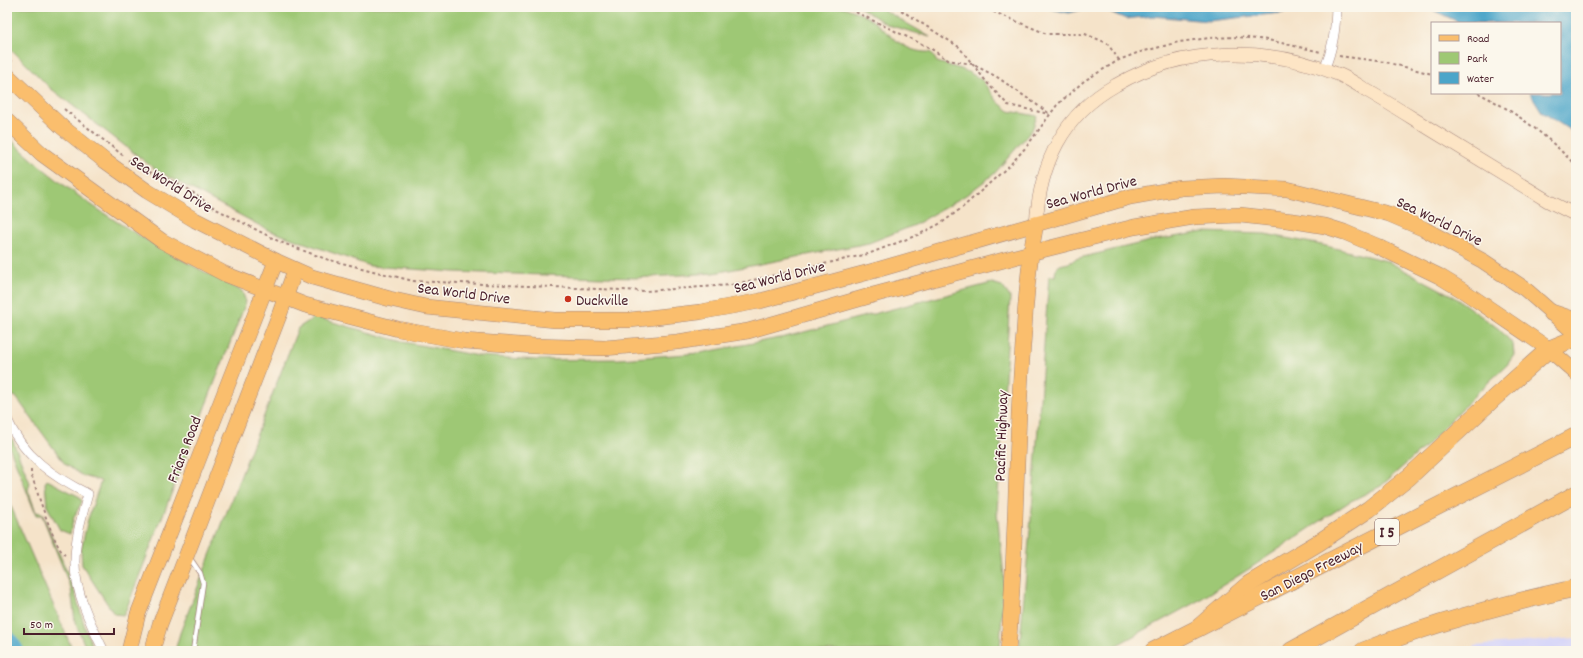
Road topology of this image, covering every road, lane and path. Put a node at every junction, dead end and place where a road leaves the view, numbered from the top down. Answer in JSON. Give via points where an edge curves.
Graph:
{"nodes":[{"id":1,"x":845,"y":7,"type":"edge"},
{"id":2,"x":896,"y":7,"type":"edge"},
{"id":3,"x":982,"y":7,"type":"edge"},
{"id":4,"x":1336,"y":7,"type":"edge"},
{"id":5,"x":1339,"y":56,"type":"dead end"},
{"id":6,"x":7,"y":57,"type":"edge"},
{"id":7,"x":1119,"y":60,"type":"dead end"},
{"id":8,"x":972,"y":64,"type":"junction"},
{"id":9,"x":11,"y":70,"type":"edge"},
{"id":10,"x":1324,"y":70,"type":"junction"},
{"id":11,"x":1431,"y":74,"type":"edge"},
{"id":12,"x":1480,"y":94,"type":"edge"},
{"id":13,"x":63,"y":108,"type":"dead end"},
{"id":14,"x":7,"y":121,"type":"edge"},
{"id":15,"x":1576,"y":166,"type":"edge"},
{"id":16,"x":1576,"y":215,"type":"edge"},
{"id":17,"x":1036,"y":224,"type":"junction"},
{"id":18,"x":1030,"y":253,"type":"junction"},
{"id":19,"x":851,"y":258,"type":"dead end"},
{"id":20,"x":276,"y":261,"type":"junction"},
{"id":21,"x":295,"y":270,"type":"junction"},
{"id":22,"x":264,"y":289,"type":"junction"},
{"id":23,"x":285,"y":298,"type":"junction"},
{"id":24,"x":1552,"y":313,"type":"junction"},
{"id":25,"x":1576,"y":321,"type":"edge"},
{"id":26,"x":1576,"y":334,"type":"edge"},
{"id":27,"x":1576,"y":338,"type":"edge"},
{"id":28,"x":1549,"y":350,"type":"junction"},
{"id":29,"x":1576,"y":373,"type":"edge"},
{"id":30,"x":7,"y":419,"type":"edge"},
{"id":31,"x":1576,"y":436,"type":"edge"},
{"id":32,"x":30,"y":454,"type":"junction"},
{"id":33,"x":1576,"y":494,"type":"edge"},
{"id":34,"x":187,"y":554,"type":"junction"},
{"id":35,"x":75,"y":561,"type":"junction"},
{"id":36,"x":1576,"y":588,"type":"edge"},
{"id":37,"x":1198,"y":628,"type":"junction"},
{"id":38,"x":104,"y":651,"type":"edge"},
{"id":39,"x":129,"y":651,"type":"edge"},
{"id":40,"x":152,"y":651,"type":"edge"},
{"id":41,"x":193,"y":651,"type":"edge"},
{"id":42,"x":1008,"y":651,"type":"edge"},
{"id":43,"x":1153,"y":651,"type":"edge"},
{"id":44,"x":1291,"y":651,"type":"edge"},
{"id":45,"x":1363,"y":651,"type":"edge"}],
"edges":[{"from":1,"to":8,"type":"path","via":[[930,48],[948,60]]},
{"from":2,"to":8,"type":"path","via":[[959,47]]},
{"from":3,"to":7,"type":"path","via":[[1047,34],[1086,34],[1108,43]]},
{"from":4,"to":10,"type":"street","via":[[1334,37]]},
{"from":5,"to":11,"type":"path","via":[[1386,62]]},
{"from":6,"to":9,"type":"path"},
{"from":8,"to":8,"type":"path","via":[[1008,105],[1050,114],[997,77]]},
{"from":9,"to":20,"type":"main road","name":"Sea World Drive","via":[[62,127],[105,161],[195,220]]},
{"from":10,"to":16,"type":"main road","via":[[1342,76],[1548,201]]},
{"from":10,"to":17,"type":"main road","via":[[1273,56],[1238,53],[1198,56],[1154,66],[1128,78],[1092,102],[1074,119],[1059,139],[1048,160],[1040,189]]},
{"from":12,"to":15,"type":"path","via":[[1497,102],[1545,136]]},
{"from":13,"to":19,"type":"path","via":[[127,159],[182,185],[216,209],[280,242],[326,259],[413,281],[645,290],[731,285]]},
{"from":14,"to":22,"type":"main road","via":[[42,154],[162,240],[225,274]]},
{"from":17,"to":18,"type":"main road","name":"Pacific Highway"},
{"from":17,"to":21,"type":"main road","name":"Sea World Drive","via":[[760,301],[700,312],[630,320],[555,320],[426,307],[390,300]]},
{"from":17,"to":24,"type":"main road","name":"Sea World Drive","via":[[1130,198],[1181,188],[1224,186],[1287,189],[1389,214],[1424,229],[1483,261],[1525,289]]},
{"from":18,"to":23,"type":"main road","via":[[748,331],[677,342],[604,348],[464,341],[398,329]]},
{"from":18,"to":28,"type":"main road","via":[[1134,227],[1194,217],[1240,215],[1325,226],[1377,246],[1439,276]]},
{"from":18,"to":42,"type":"main road","name":"Pacific Highway","via":[[1020,382],[1012,610]]},
{"from":20,"to":21,"type":"main road","name":"Sea World Drive"},
{"from":20,"to":22,"type":"main road","name":"Friars Road"},
{"from":21,"to":23,"type":"main road"},
{"from":22,"to":23,"type":"main road"},
{"from":22,"to":39,"type":"main road","name":"Friars Road","via":[[138,614]]},
{"from":23,"to":34,"type":"main road"},
{"from":24,"to":25,"type":"highway"},
{"from":24,"to":26,"type":"main road","name":"Sea World Drive"},
{"from":27,"to":28,"type":"highway"},
{"from":28,"to":29,"type":"main road"},
{"from":28,"to":37,"type":"highway","via":[[1409,477],[1369,509],[1249,584]]},
{"from":30,"to":32,"type":"street"},
{"from":31,"to":37,"type":"highway","name":"San Diego Freeway","number":"I 5"},
{"from":32,"to":35,"type":"path","via":[[31,474],[53,536],[62,553]]},
{"from":32,"to":35,"type":"street","via":[[51,474],[88,494],[78,531]]},
{"from":33,"to":44,"type":"highway"},
{"from":34,"to":40,"type":"main road"},
{"from":34,"to":41,"type":"lane","via":[[203,582]]},
{"from":35,"to":38,"type":"street","via":[[86,610]]},
{"from":36,"to":45,"type":"highway","via":[[1470,614]]},
{"from":37,"to":43,"type":"highway","name":"San Diego Freeway","number":"I 5"}]}
